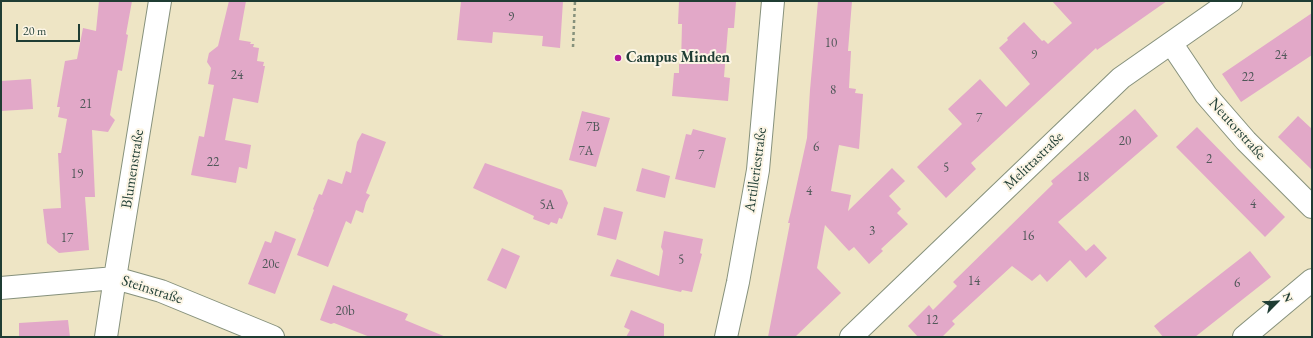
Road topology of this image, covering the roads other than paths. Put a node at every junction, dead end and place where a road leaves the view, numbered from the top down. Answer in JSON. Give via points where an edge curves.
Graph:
{"nodes":[{"id":1,"x":160,"y":1,"type":"edge"},
{"id":2,"x":773,"y":1,"type":"edge"},
{"id":3,"x":1231,"y":1,"type":"edge"},
{"id":4,"x":1171,"y":43,"type":"junction"},
{"id":5,"x":1312,"y":207,"type":"edge"},
{"id":6,"x":115,"y":278,"type":"junction"},
{"id":7,"x":1312,"y":280,"type":"edge"},
{"id":8,"x":1,"y":288,"type":"edge"},
{"id":9,"x":106,"y":337,"type":"edge"},
{"id":10,"x":273,"y":337,"type":"edge"},
{"id":11,"x":726,"y":337,"type":"edge"},
{"id":12,"x":850,"y":337,"type":"edge"},
{"id":13,"x":1244,"y":337,"type":"edge"}],
"edges":[{"from":1,"to":6,"type":"street","name":"Blumenstraße"},
{"from":2,"to":11,"type":"street","name":"Artilleriestraße","via":[[758,170]]},
{"from":3,"to":4,"type":"street","name":"Melittastraße"},
{"from":4,"to":5,"type":"street","name":"Neutorstraße","via":[[1206,95],[1246,141]]},
{"from":4,"to":12,"type":"street","name":"Melittastraße","via":[[1121,78]]},
{"from":6,"to":8,"type":"street","name":"Steinstraße"},
{"from":6,"to":9,"type":"street","name":"Blumenstraße"},
{"from":6,"to":10,"type":"street","name":"Steinstraße","via":[[161,290]]},
{"from":7,"to":13,"type":"street"}]}
